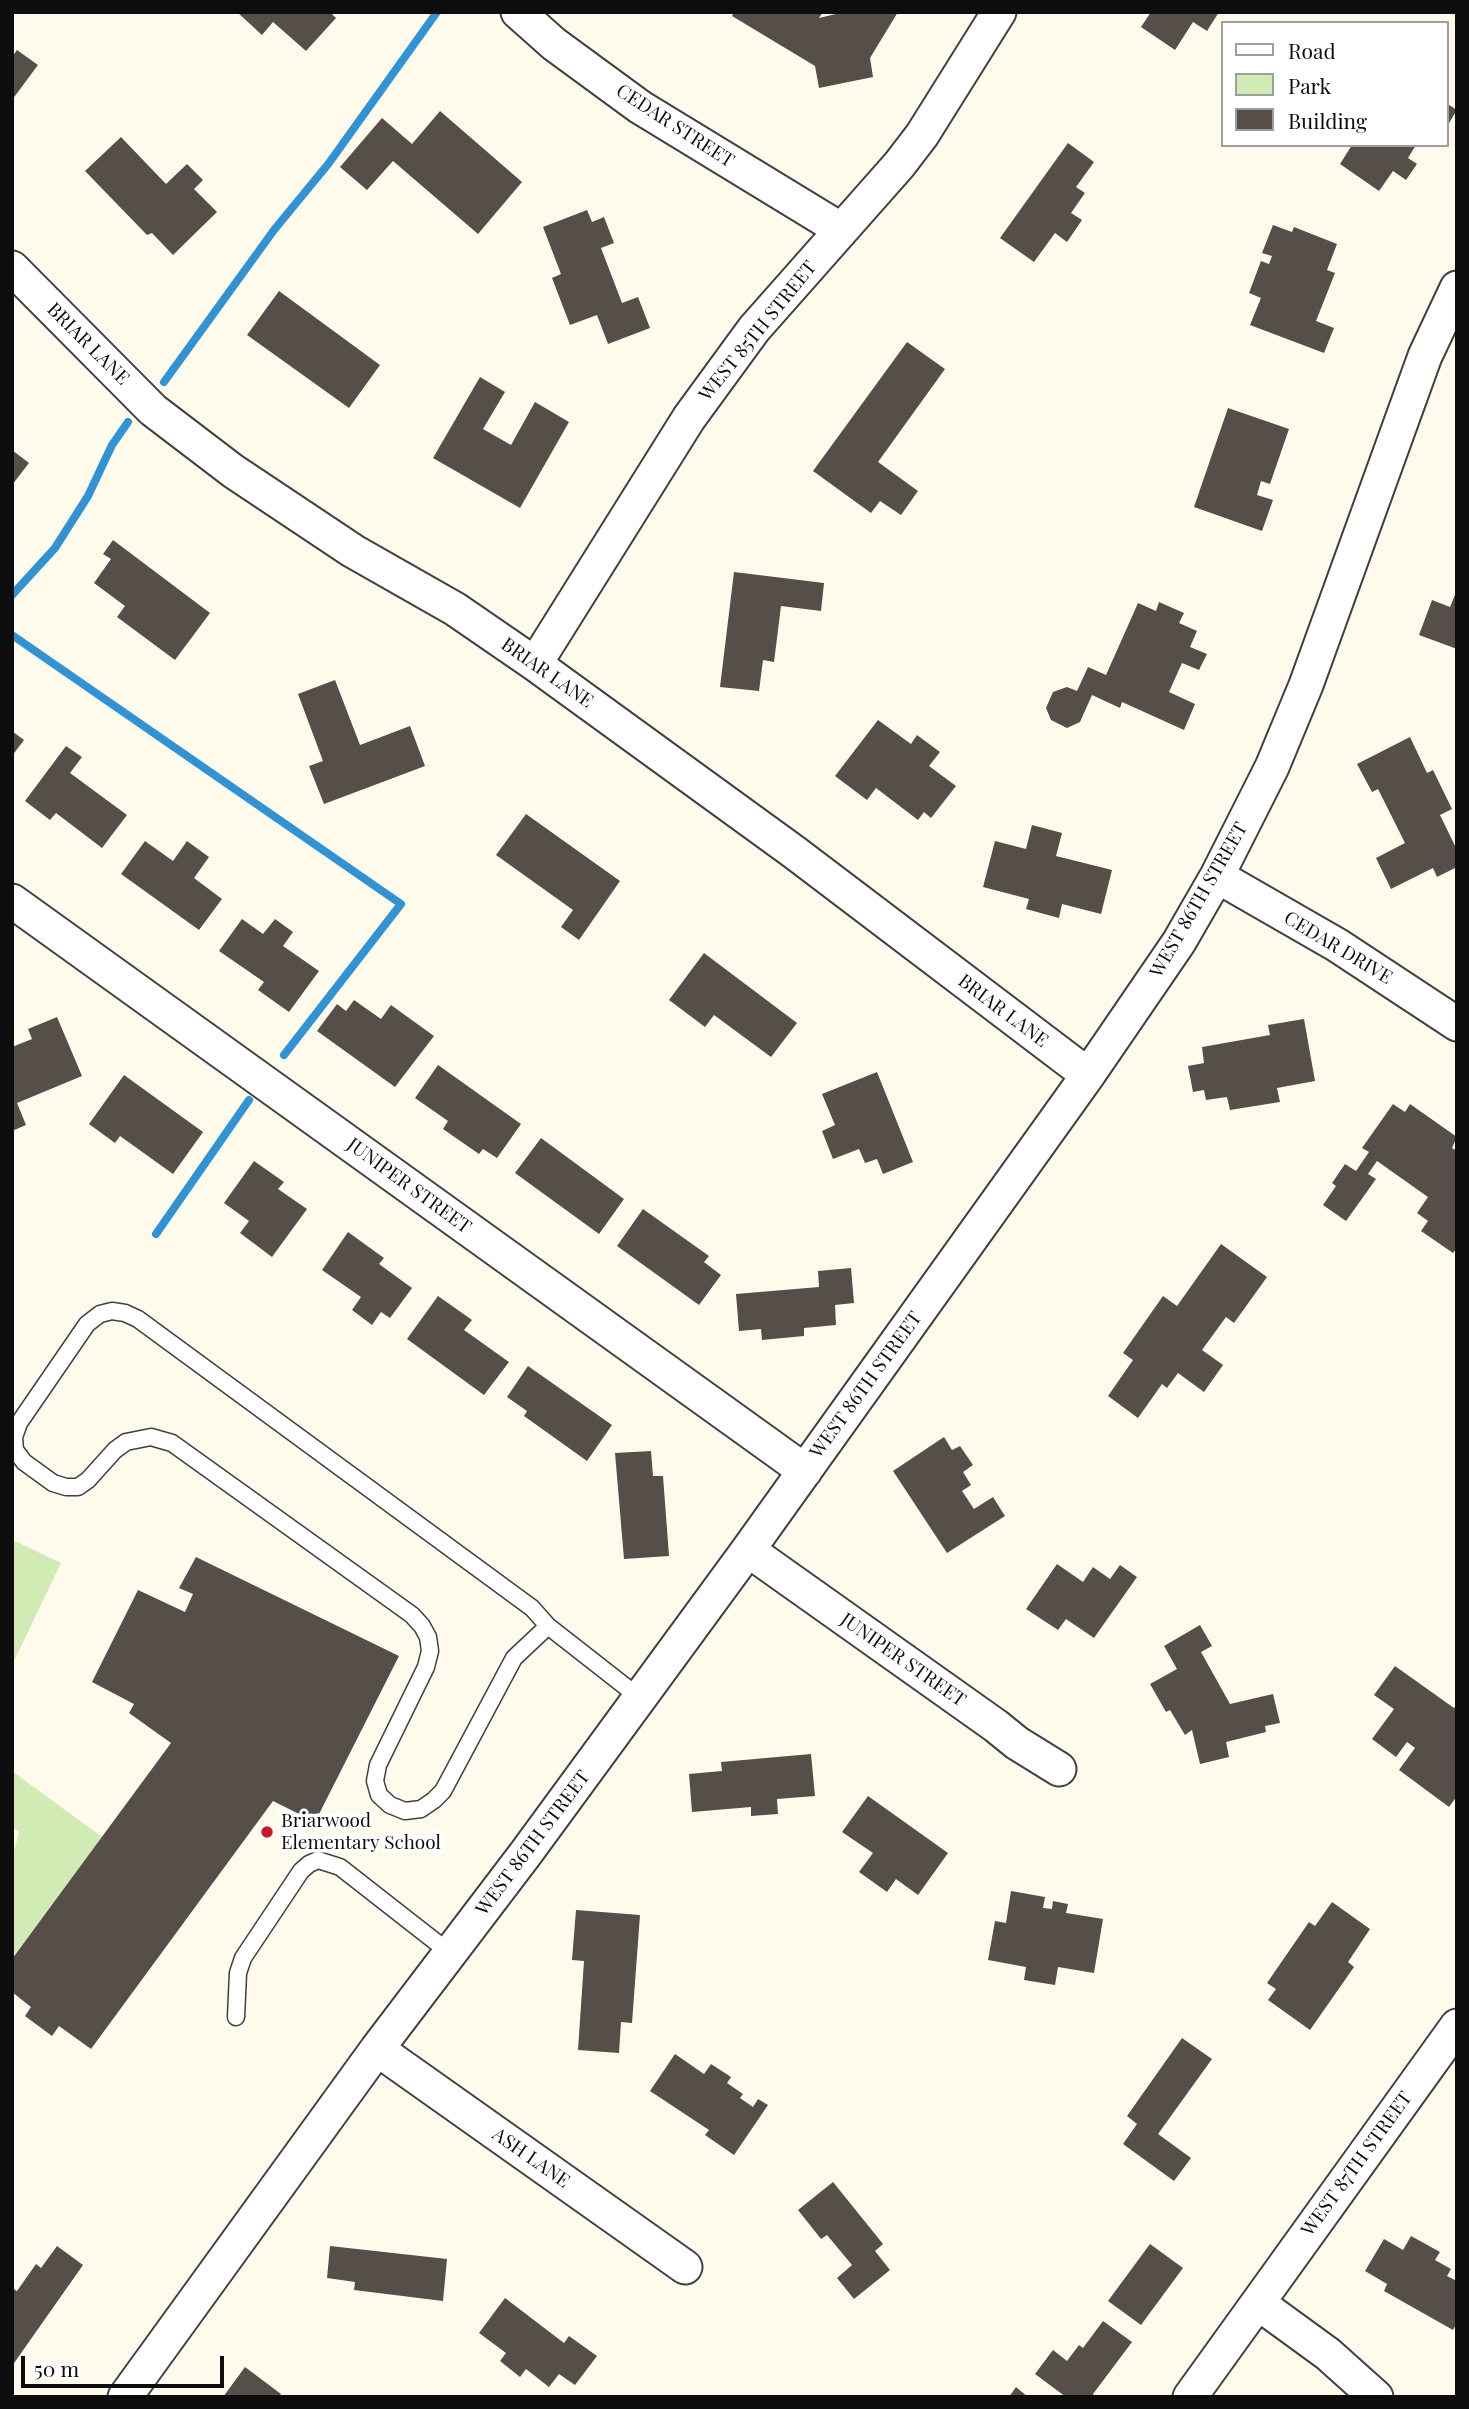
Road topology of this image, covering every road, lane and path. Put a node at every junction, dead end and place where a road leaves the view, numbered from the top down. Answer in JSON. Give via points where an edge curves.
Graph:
{"nodes":[{"id":1,"x":518,"y":12,"type":"edge"},
{"id":2,"x":999,"y":12,"type":"edge"},
{"id":3,"x":840,"y":229,"type":"junction"},
{"id":4,"x":12,"y":268,"type":"edge"},
{"id":5,"x":1457,"y":288,"type":"edge"},
{"id":6,"x":535,"y":664,"type":"junction"},
{"id":7,"x":1217,"y":876,"type":"junction"},
{"id":8,"x":12,"y":901,"type":"edge"},
{"id":9,"x":1457,"y":1024,"type":"edge"},
{"id":10,"x":1088,"y":1075,"type":"junction"},
{"id":11,"x":805,"y":1471,"type":"junction"},
{"id":12,"x":748,"y":1550,"type":"junction"},
{"id":13,"x":548,"y":1626,"type":"junction"},
{"id":14,"x":640,"y":1698,"type":"junction"},
{"id":15,"x":1059,"y":1769,"type":"dead end"},
{"id":16,"x":450,"y":1953,"type":"junction"},
{"id":17,"x":236,"y":2017,"type":"dead end"},
{"id":18,"x":1457,"y":2026,"type":"edge"},
{"id":19,"x":377,"y":2049,"type":"junction"},
{"id":20,"x":685,"y":2267,"type":"dead end"},
{"id":21,"x":1258,"y":2303,"type":"junction"},
{"id":22,"x":125,"y":2397,"type":"edge"},
{"id":23,"x":1190,"y":2397,"type":"edge"},
{"id":24,"x":1376,"y":2397,"type":"edge"}],
"edges":[{"from":1,"to":3,"type":"street","name":"CEDAR STREET","via":[[640,107]]},
{"from":2,"to":3,"type":"street","name":"WEST 85TH STREET","via":[[922,135]]},
{"from":3,"to":6,"type":"street","name":"WEST 85TH STREET","via":[[754,329],[689,418]]},
{"from":4,"to":6,"type":"street","name":"BRIAR LANE","via":[[153,410],[233,471]]},
{"from":5,"to":7,"type":"street","name":"WEST 86TH STREET","via":[[1425,356],[1306,685],[1272,768]]},
{"from":6,"to":10,"type":"street","name":"BRIAR LANE","via":[[794,852]]},
{"from":7,"to":9,"type":"street","name":"CEDAR DRIVE"},
{"from":7,"to":10,"type":"street","name":"WEST 86TH STREET","via":[[1179,942]]},
{"from":8,"to":11,"type":"street","name":"JUNIPER STREET"},
{"from":10,"to":11,"type":"street","name":"WEST 86TH STREET"},
{"from":11,"to":12,"type":"street","name":"WEST 86TH STREET"},
{"from":12,"to":14,"type":"street","name":"WEST 86TH STREET"},
{"from":12,"to":15,"type":"street","name":"JUNIPER STREET","via":[[1017,1744]]},
{"from":13,"to":13,"type":"lane","via":[[514,1658],[443,1791],[421,1809],[405,1811],[379,1795],[375,1781],[430,1651],[428,1637],[412,1615],[172,1443],[151,1437],[126,1442],[78,1487],[53,1483],[24,1462],[15,1450],[19,1423],[88,1324],[100,1314],[125,1313],[532,1608]]},
{"from":13,"to":14,"type":"lane"},
{"from":14,"to":16,"type":"street","name":"WEST 86TH STREET"},
{"from":16,"to":17,"type":"lane","via":[[340,1867],[318,1860],[302,1871],[243,1958]]},
{"from":16,"to":19,"type":"street","name":"WEST 86TH STREET"},
{"from":18,"to":21,"type":"street","name":"WEST 87TH STREET"},
{"from":19,"to":20,"type":"street","name":"ASH LANE"},
{"from":19,"to":22,"type":"street","name":"WEST 86TH STREET"},
{"from":21,"to":23,"type":"street","name":"WEST 87TH STREET"},
{"from":21,"to":24,"type":"street","via":[[1328,2354]]}]}
